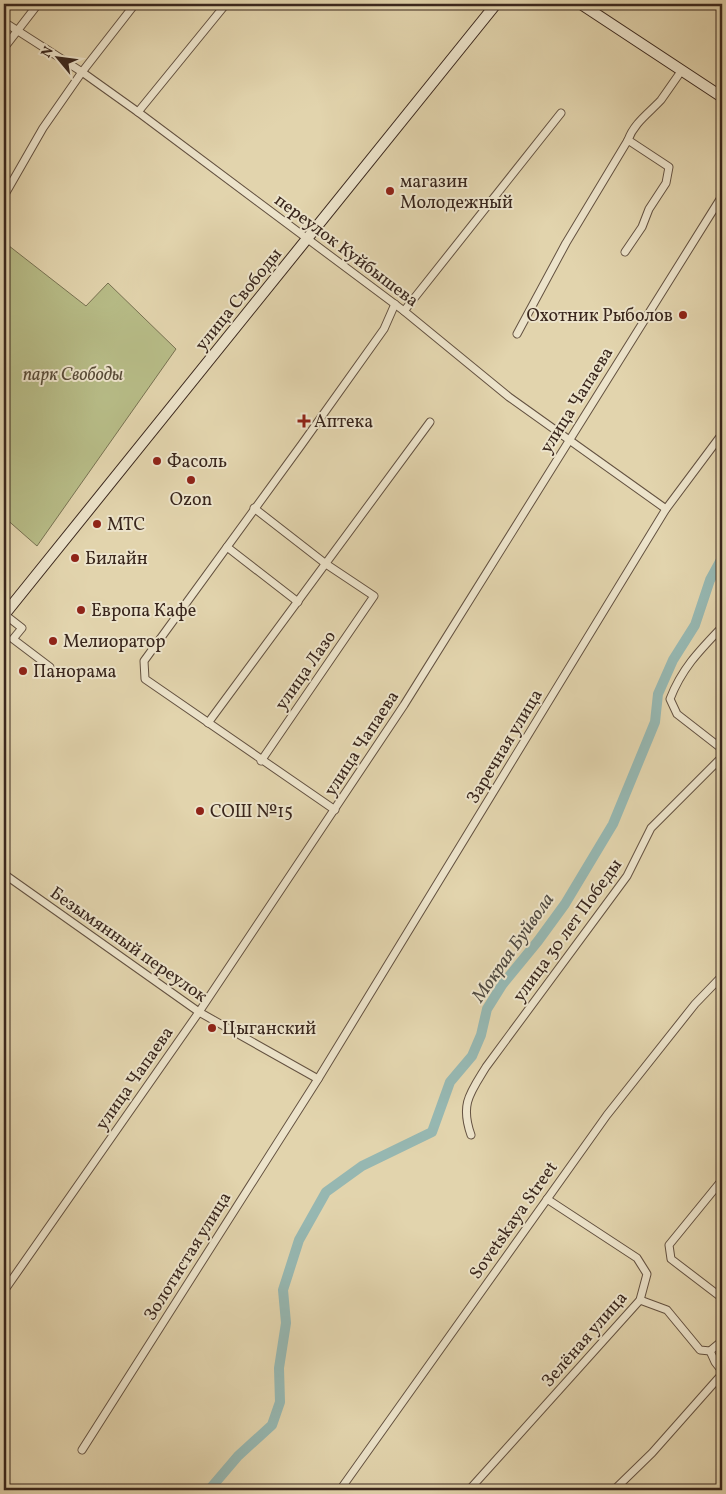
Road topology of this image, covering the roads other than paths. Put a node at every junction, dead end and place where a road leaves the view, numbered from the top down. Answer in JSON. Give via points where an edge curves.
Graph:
{"nodes":[{"id":1,"x":38,"y":4,"type":"edge"},
{"id":2,"x":135,"y":4,"type":"edge"},
{"id":3,"x":226,"y":4,"type":"edge"},
{"id":4,"x":496,"y":4,"type":"edge"},
{"id":5,"x":581,"y":4,"type":"edge"},
{"id":6,"x":4,"y":22,"type":"edge"},
{"id":7,"x":17,"y":30,"type":"junction"},
{"id":8,"x":4,"y":48,"type":"edge"},
{"id":9,"x":682,"y":70,"type":"junction"},
{"id":10,"x":82,"y":72,"type":"junction"},
{"id":11,"x":722,"y":97,"type":"edge"},
{"id":12,"x":138,"y":112,"type":"junction"},
{"id":13,"x":560,"y":114,"type":"dead end"},
{"id":14,"x":628,"y":140,"type":"junction"},
{"id":15,"x":4,"y":196,"type":"edge"},
{"id":16,"x":722,"y":196,"type":"edge"},
{"id":17,"x":308,"y":239,"type":"junction"},
{"id":18,"x":625,"y":252,"type":"dead end"},
{"id":19,"x":395,"y":304,"type":"junction"},
{"id":20,"x":404,"y":311,"type":"junction"},
{"id":21,"x":517,"y":334,"type":"dead end"},
{"id":22,"x":430,"y":422,"type":"dead end"},
{"id":23,"x":722,"y":434,"type":"edge"},
{"id":24,"x":569,"y":440,"type":"junction"},
{"id":25,"x":254,"y":508,"type":"junction"},
{"id":26,"x":666,"y":510,"type":"junction"},
{"id":27,"x":227,"y":547,"type":"junction"},
{"id":28,"x":326,"y":564,"type":"junction"},
{"id":29,"x":298,"y":602,"type":"junction"},
{"id":30,"x":4,"y":614,"type":"edge"},
{"id":31,"x":722,"y":627,"type":"edge"},
{"id":32,"x":50,"y":668,"type":"dead end"},
{"id":33,"x":208,"y":724,"type":"junction"},
{"id":34,"x":722,"y":749,"type":"edge"},
{"id":35,"x":722,"y":757,"type":"edge"},
{"id":36,"x":261,"y":761,"type":"junction"},
{"id":37,"x":335,"y":810,"type":"junction"},
{"id":38,"x":4,"y":874,"type":"edge"},
{"id":39,"x":722,"y":976,"type":"edge"},
{"id":40,"x":199,"y":1012,"type":"junction"},
{"id":41,"x":318,"y":1078,"type":"junction"},
{"id":42,"x":471,"y":1135,"type":"dead end"},
{"id":43,"x":722,"y":1180,"type":"edge"},
{"id":44,"x":547,"y":1199,"type":"junction"},
{"id":45,"x":4,"y":1291,"type":"edge"},
{"id":46,"x":722,"y":1298,"type":"edge"},
{"id":47,"x":640,"y":1300,"type":"junction"},
{"id":48,"x":722,"y":1341,"type":"edge"},
{"id":49,"x":710,"y":1351,"type":"junction"},
{"id":50,"x":722,"y":1373,"type":"edge"},
{"id":51,"x":82,"y":1450,"type":"dead end"},
{"id":52,"x":340,"y":1490,"type":"edge"},
{"id":53,"x":469,"y":1490,"type":"edge"},
{"id":54,"x":614,"y":1490,"type":"edge"}],
"edges":[{"from":1,"to":7,"type":"street"},
{"from":2,"to":10,"type":"street"},
{"from":3,"to":12,"type":"street"},
{"from":4,"to":17,"type":"main road","name":"улица Свободы"},
{"from":5,"to":9,"type":"main road"},
{"from":6,"to":7,"type":"street","name":"переулок Куйбышева"},
{"from":7,"to":8,"type":"street"},
{"from":7,"to":10,"type":"street","name":"переулок Куйбышева"},
{"from":9,"to":11,"type":"main road"},
{"from":9,"to":14,"type":"street"},
{"from":10,"to":12,"type":"street","name":"переулок Куйбышева"},
{"from":10,"to":15,"type":"street","via":[[43,128]]},
{"from":12,"to":17,"type":"street","name":"переулок Куйбышева"},
{"from":13,"to":20,"type":"street"},
{"from":14,"to":18,"type":"street","via":[[669,167],[666,183]]},
{"from":14,"to":21,"type":"street","via":[[566,243]]},
{"from":16,"to":24,"type":"street","name":"улица Чапаева"},
{"from":17,"to":19,"type":"street","name":"переулок Куйбышева"},
{"from":17,"to":30,"type":"main road","name":"улица Свободы"},
{"from":19,"to":20,"type":"street","name":"переулок Куйбышева"},
{"from":19,"to":25,"type":"street","via":[[384,329]]},
{"from":20,"to":24,"type":"street","name":"переулок Куйбышева","via":[[509,397]]},
{"from":22,"to":28,"type":"street"},
{"from":23,"to":26,"type":"street","name":"Заречная улица"},
{"from":24,"to":26,"type":"street","name":"переулок Куйбышева"},
{"from":24,"to":37,"type":"street","name":"улица Чапаева"},
{"from":25,"to":27,"type":"street"},
{"from":25,"to":28,"type":"street"},
{"from":26,"to":41,"type":"street","name":"Заречная улица"},
{"from":27,"to":29,"type":"street"},
{"from":27,"to":33,"type":"street","via":[[144,660],[145,679]]},
{"from":28,"to":29,"type":"street"},
{"from":28,"to":36,"type":"street","name":"улица Лазо","via":[[374,596]]},
{"from":29,"to":33,"type":"street"},
{"from":30,"to":32,"type":"street","via":[[22,628],[13,639]]},
{"from":31,"to":34,"type":"street","via":[[695,656],[670,699],[677,714]]},
{"from":33,"to":36,"type":"street"},
{"from":35,"to":42,"type":"street","name":"улица 30 лет Победы","via":[[652,828],[627,876],[486,1067],[468,1099],[466,1121]]},
{"from":36,"to":37,"type":"street"},
{"from":37,"to":40,"type":"street","name":"улица Чапаева"},
{"from":38,"to":40,"type":"street","name":"Безымянный переулок"},
{"from":39,"to":44,"type":"street","name":"Sovetskaya Street","via":[[695,1004],[606,1115]]},
{"from":40,"to":41,"type":"street","name":"Безымянный переулок"},
{"from":40,"to":45,"type":"street","name":"улица Чапаева"},
{"from":41,"to":51,"type":"street","name":"Золотистая улица"},
{"from":43,"to":46,"type":"street","via":[[669,1245],[671,1259]]},
{"from":44,"to":47,"type":"street","name":"Зелёная улица","via":[[637,1258],[647,1274]]},
{"from":44,"to":52,"type":"street","name":"Sovetskaya Street"},
{"from":47,"to":49,"type":"street","via":[[667,1310],[700,1350]]},
{"from":47,"to":53,"type":"street","name":"Зелёная улица"},
{"from":48,"to":49,"type":"street"},
{"from":49,"to":50,"type":"street"},
{"from":50,"to":54,"type":"street","via":[[652,1453]]}]}
